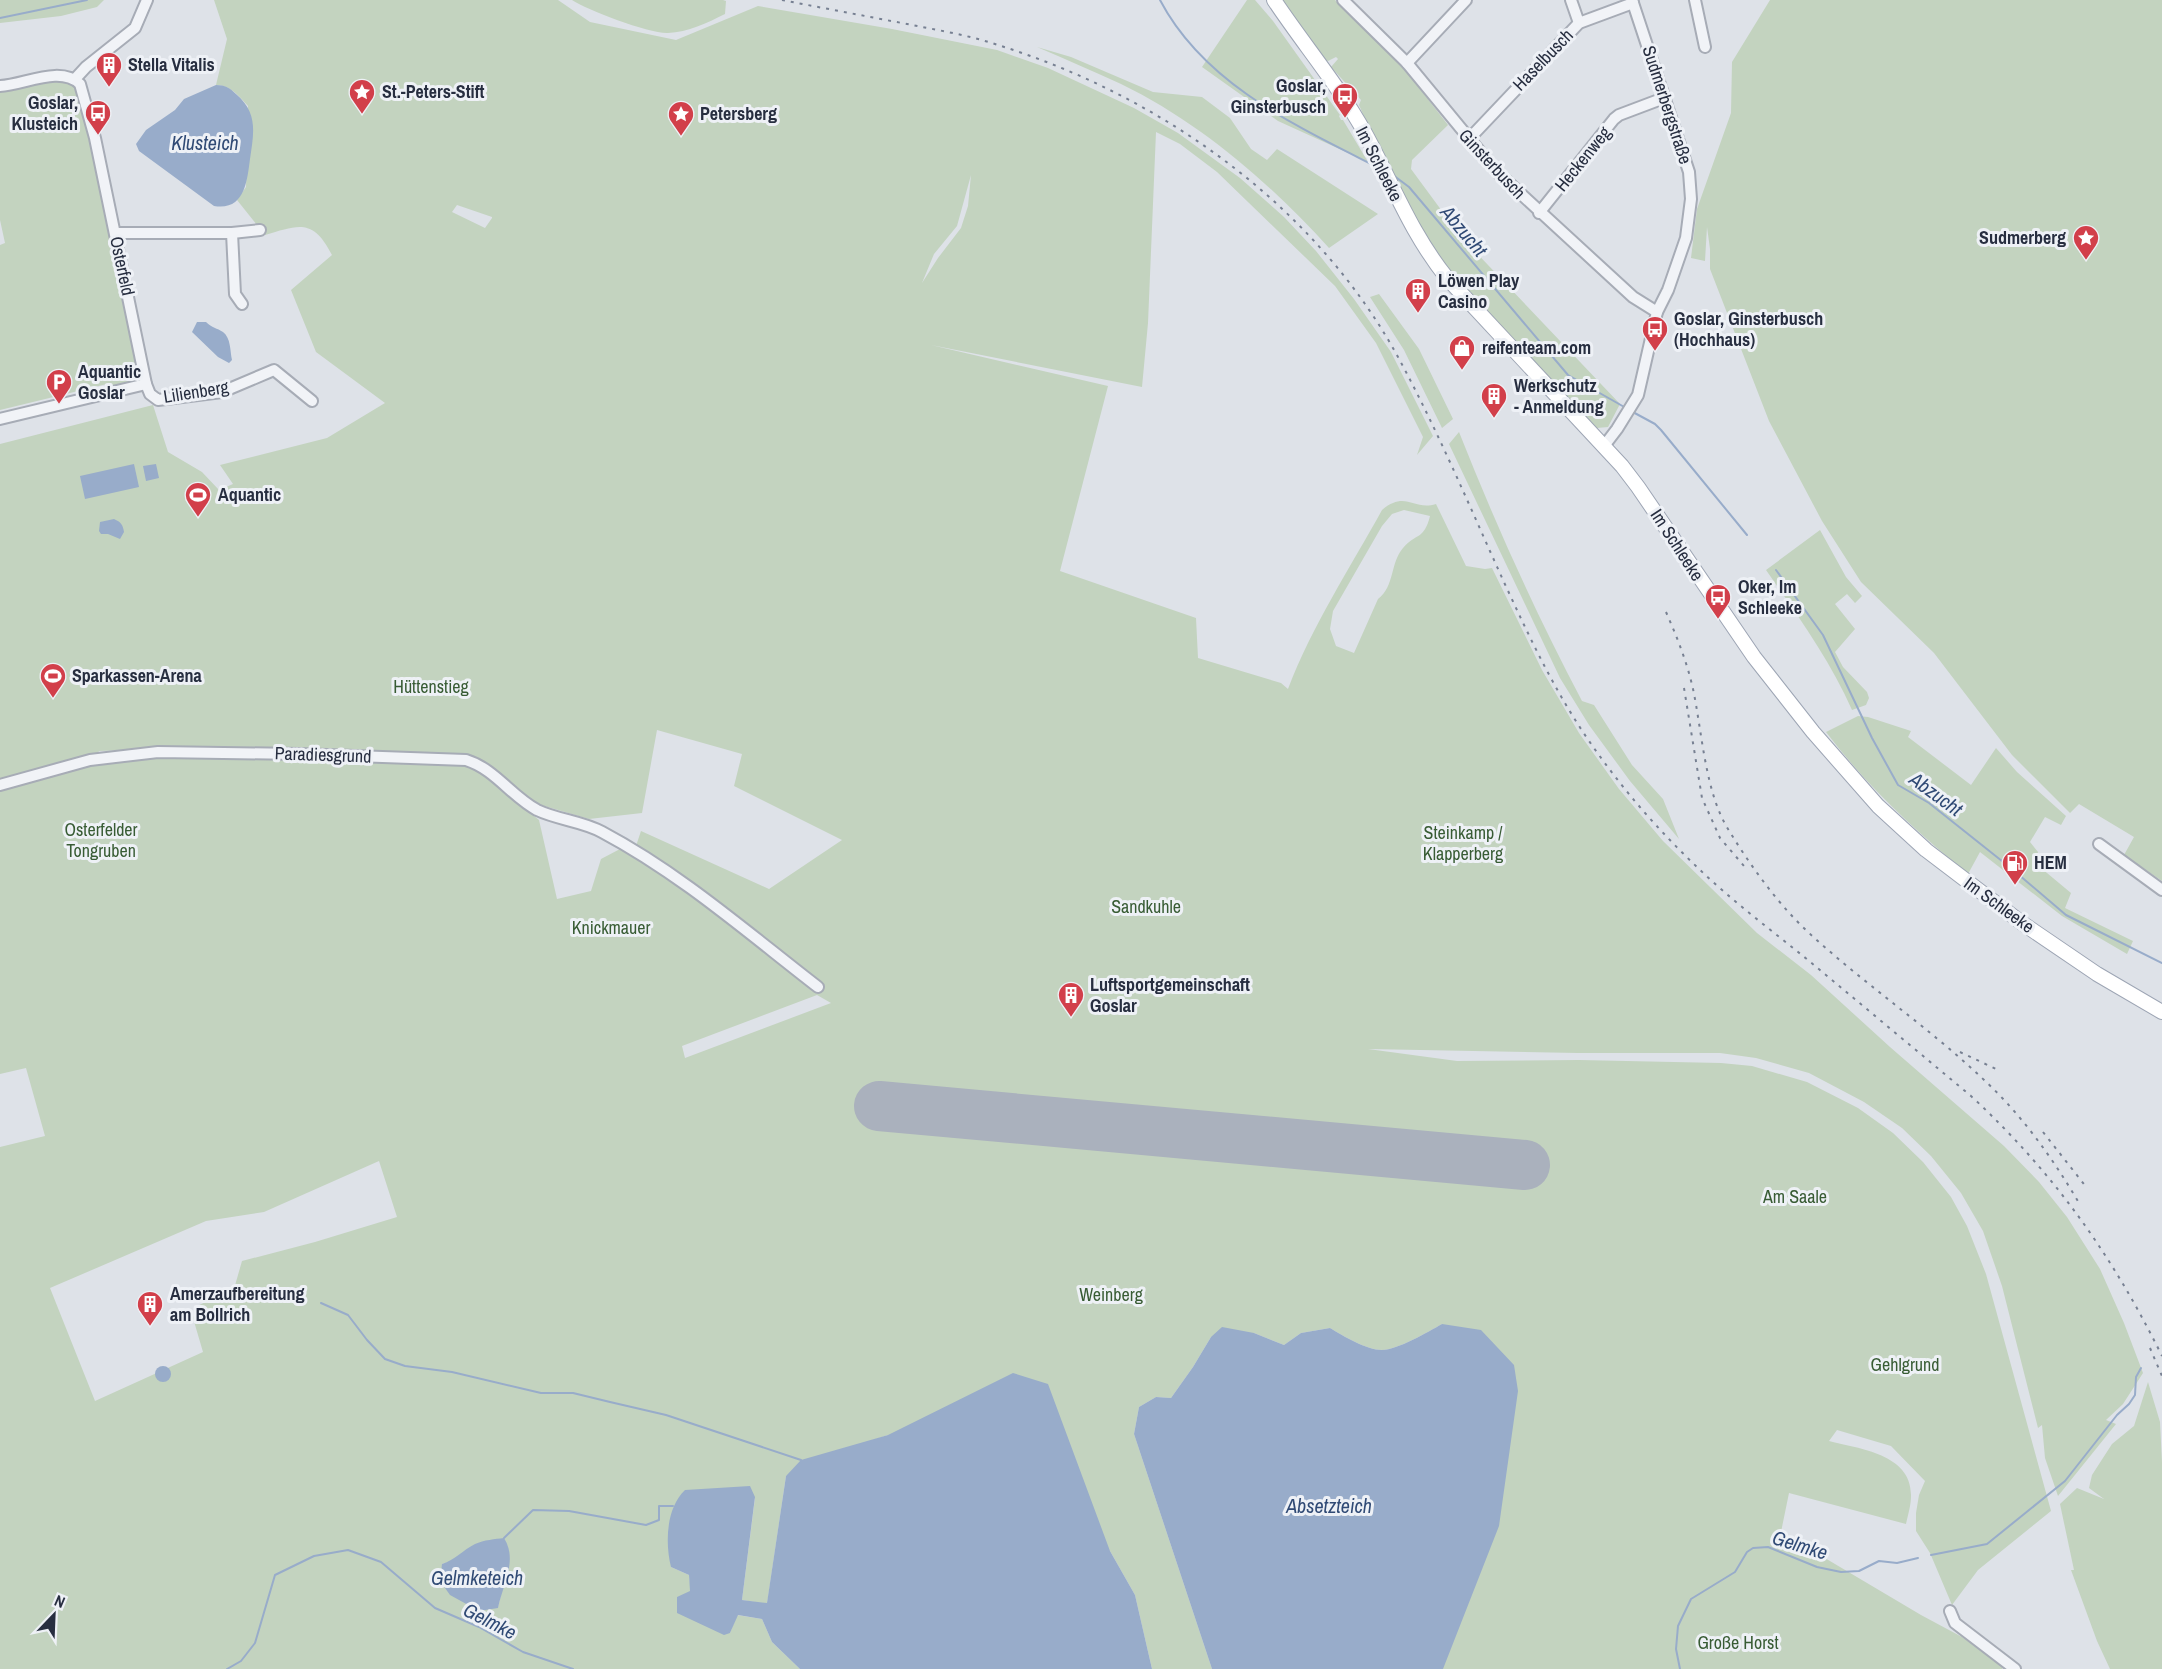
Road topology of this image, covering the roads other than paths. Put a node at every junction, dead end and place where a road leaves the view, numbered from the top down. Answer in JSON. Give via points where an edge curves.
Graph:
{"nodes":[{"id":1,"x":147,"y":0,"type":"edge"},
{"id":2,"x":1274,"y":0,"type":"edge"},
{"id":3,"x":1343,"y":0,"type":"edge"},
{"id":4,"x":1466,"y":0,"type":"edge"},
{"id":5,"x":1571,"y":0,"type":"edge"},
{"id":6,"x":1695,"y":0,"type":"edge"},
{"id":7,"x":1632,"y":1,"type":"edge"},
{"id":8,"x":1579,"y":23,"type":"junction"},
{"id":9,"x":1704,"y":47,"type":"dead end"},
{"id":10,"x":1407,"y":63,"type":"junction"},
{"id":11,"x":75,"y":80,"type":"junction"},
{"id":12,"x":0,"y":86,"type":"edge"},
{"id":13,"x":1664,"y":99,"type":"junction"},
{"id":14,"x":1468,"y":140,"type":"junction"},
{"id":15,"x":1539,"y":213,"type":"junction"},
{"id":16,"x":260,"y":230,"type":"dead end"},
{"id":17,"x":115,"y":232,"type":"junction"},
{"id":18,"x":232,"y":233,"type":"junction"},
{"id":19,"x":242,"y":304,"type":"dead end"},
{"id":20,"x":1657,"y":312,"type":"junction"},
{"id":21,"x":146,"y":384,"type":"junction"},
{"id":22,"x":312,"y":401,"type":"dead end"},
{"id":23,"x":0,"y":419,"type":"edge"},
{"id":24,"x":1604,"y":446,"type":"junction"},
{"id":25,"x":0,"y":784,"type":"edge"},
{"id":26,"x":2098,"y":843,"type":"dead end"},
{"id":27,"x":2162,"y":890,"type":"edge"},
{"id":28,"x":818,"y":987,"type":"dead end"},
{"id":29,"x":2162,"y":1012,"type":"edge"},
{"id":30,"x":1950,"y":1611,"type":"dead end"},
{"id":31,"x":2014,"y":1668,"type":"edge"}],
"edges":[{"from":1,"to":11,"type":"street","via":[[135,28]]},
{"from":2,"to":24,"type":"main road","name":"Im Schleeke","via":[[1354,116],[1419,240],[1447,278]]},
{"from":3,"to":10,"type":"street","name":"Ginsterbusch"},
{"from":4,"to":10,"type":"street"},
{"from":5,"to":8,"type":"street"},
{"from":6,"to":9,"type":"street"},
{"from":7,"to":8,"type":"street","name":"Haselbusch"},
{"from":7,"to":13,"type":"street","name":"Sudmerbergstraße"},
{"from":8,"to":14,"type":"street","name":"Haselbusch"},
{"from":10,"to":14,"type":"street","name":"Ginsterbusch"},
{"from":11,"to":12,"type":"street","via":[[57,76]]},
{"from":11,"to":17,"type":"street","name":"Osterfeld","via":[[84,92]]},
{"from":13,"to":15,"type":"street","name":"Heckenweg","via":[[1614,119]]},
{"from":13,"to":20,"type":"street","name":"Sudmerbergstraße","via":[[1689,172],[1691,199],[1686,238]]},
{"from":14,"to":15,"type":"street","name":"Ginsterbusch"},
{"from":15,"to":20,"type":"street","name":"Ginsterbusch","via":[[1633,297]]},
{"from":16,"to":18,"type":"street"},
{"from":17,"to":18,"type":"street"},
{"from":17,"to":21,"type":"street","name":"Osterfeld"},
{"from":18,"to":19,"type":"street","via":[[235,294]]},
{"from":20,"to":24,"type":"street","name":"Sudmerbergstraße","via":[[1634,403]]},
{"from":21,"to":22,"type":"street","name":"Lilienberg","via":[[158,400],[222,392],[274,370]]},
{"from":21,"to":23,"type":"street"},
{"from":24,"to":29,"type":"main road","name":"Im Schleeke","via":[[1638,487],[1766,673],[1878,806],[1926,850],[2022,923]]},
{"from":25,"to":28,"type":"street","name":"Paradiesgrund","via":[[90,760],[158,752],[299,753],[473,762],[536,809],[592,827],[656,863]]},
{"from":26,"to":27,"type":"street"},
{"from":30,"to":31,"type":"street","via":[[1955,1623]]}]}
